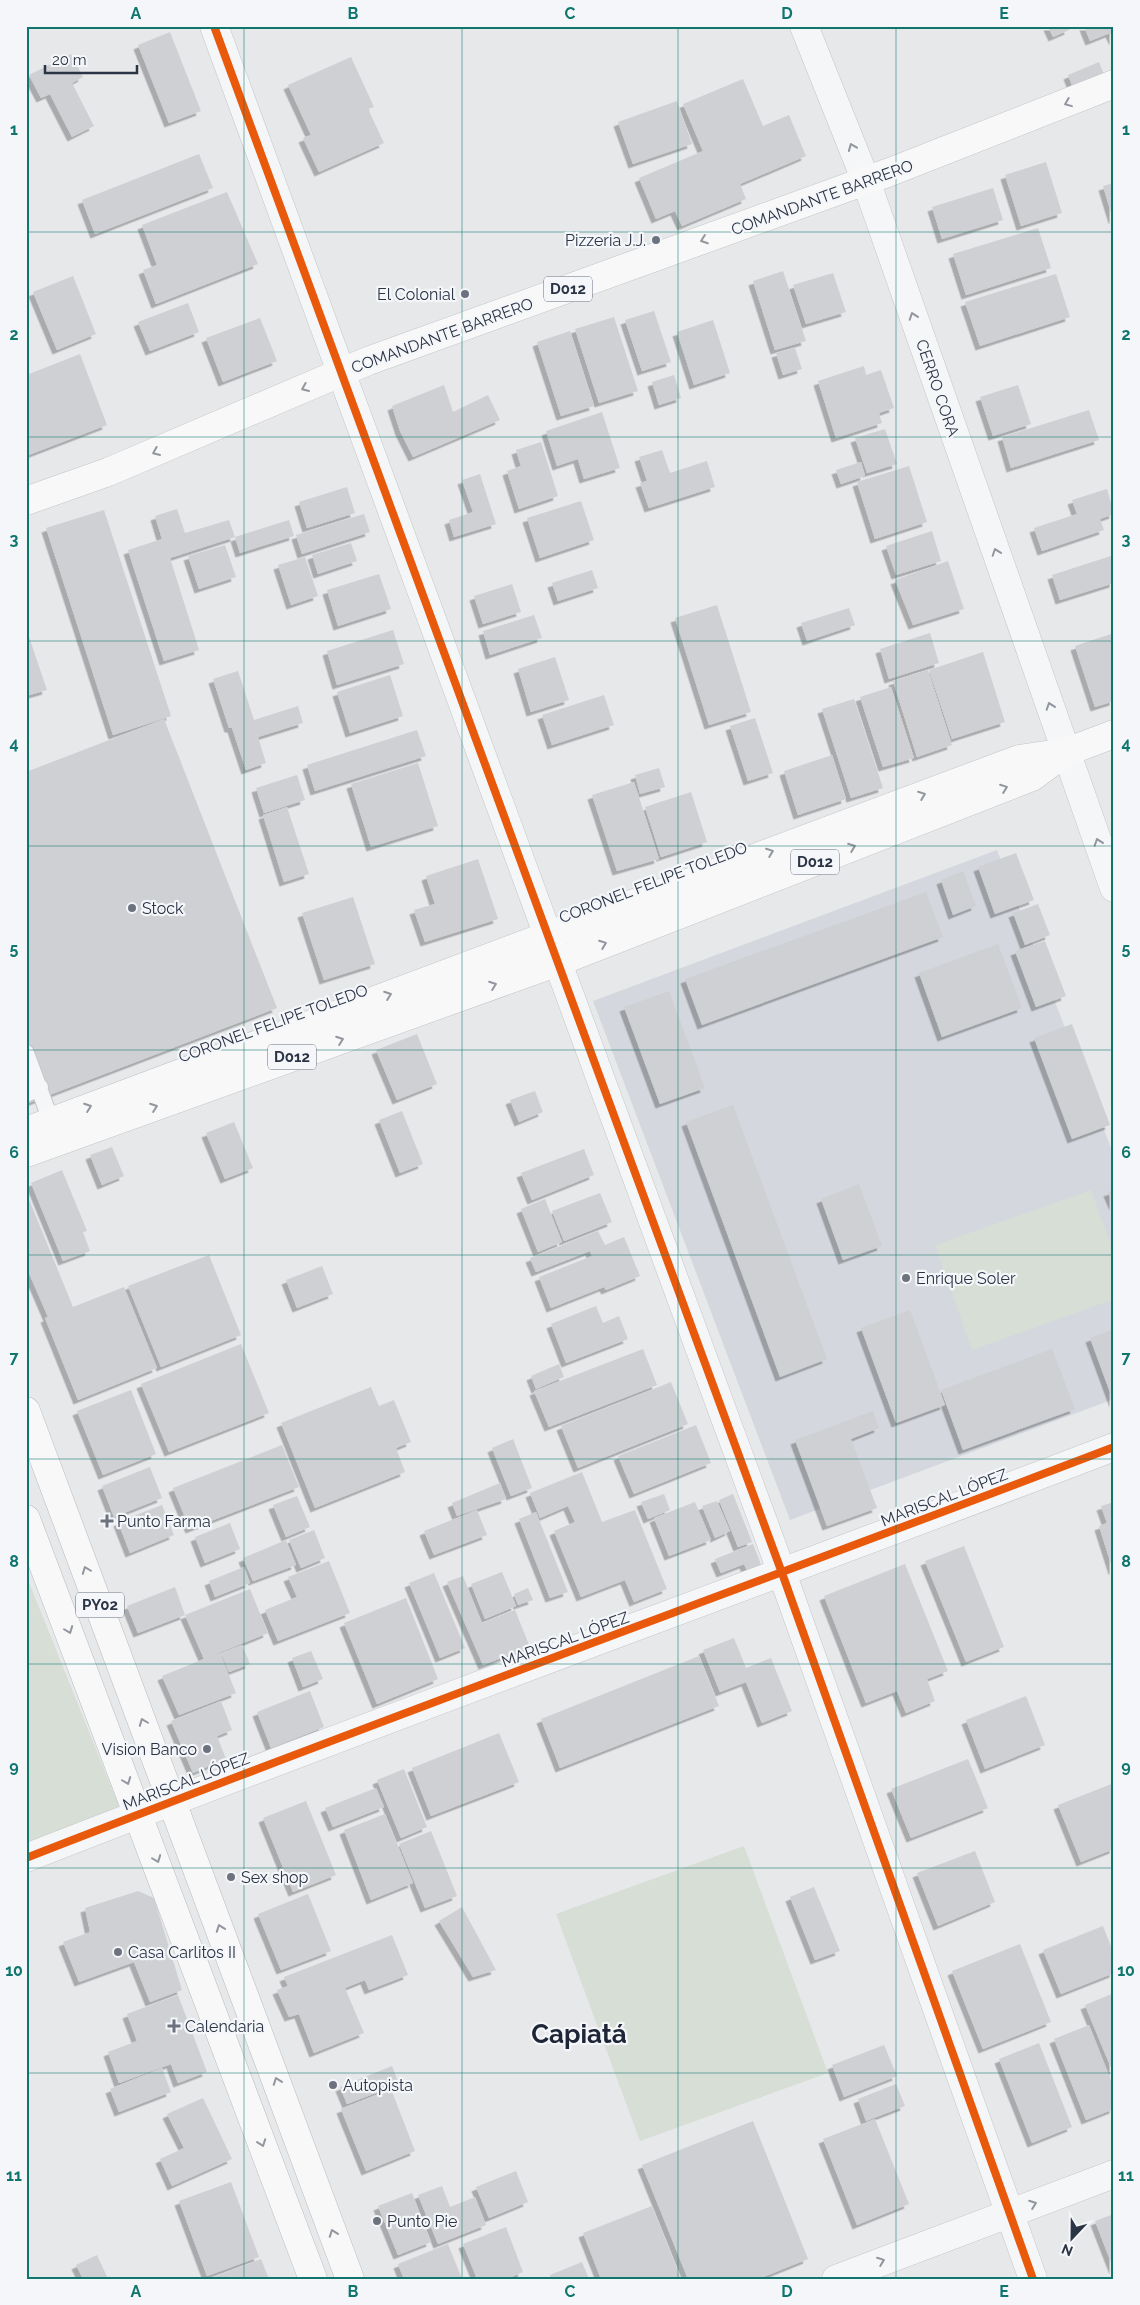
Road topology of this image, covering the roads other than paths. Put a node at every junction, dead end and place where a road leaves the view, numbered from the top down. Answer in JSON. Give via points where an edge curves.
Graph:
{"nodes":[{"id":1,"x":214,"y":26,"type":"edge"},
{"id":2,"x":804,"y":26,"type":"edge"},
{"id":3,"x":1114,"y":84,"type":"edge"},
{"id":4,"x":866,"y":181,"type":"junction"},
{"id":5,"x":342,"y":372,"type":"junction"},
{"id":6,"x":26,"y":501,"type":"edge"},
{"id":7,"x":1114,"y":734,"type":"edge"},
{"id":8,"x":1066,"y":752,"type":"junction"},
{"id":9,"x":1114,"y":888,"type":"edge"},
{"id":10,"x":548,"y":936,"type":"junction"},
{"id":11,"x":558,"y":962,"type":"junction"},
{"id":12,"x":26,"y":1053,"type":"edge"},
{"id":13,"x":33,"y":1091,"type":"edge"},
{"id":14,"x":51,"y":1121,"type":"junction"},
{"id":15,"x":26,"y":1131,"type":"edge"},
{"id":16,"x":26,"y":1153,"type":"edge"},
{"id":17,"x":26,"y":1411,"type":"edge"},
{"id":18,"x":1114,"y":1447,"type":"edge"},
{"id":19,"x":26,"y":1519,"type":"edge"},
{"id":20,"x":782,"y":1574,"type":"junction"},
{"id":21,"x":173,"y":1800,"type":"junction"},
{"id":22,"x":139,"y":1814,"type":"junction"},
{"id":23,"x":26,"y":1858,"type":"edge"},
{"id":24,"x":1114,"y":2174,"type":"edge"},
{"id":25,"x":1008,"y":2213,"type":"junction"},
{"id":26,"x":313,"y":2279,"type":"edge"},
{"id":27,"x":350,"y":2279,"type":"edge"},
{"id":28,"x":836,"y":2279,"type":"edge"},
{"id":29,"x":1033,"y":2279,"type":"edge"}],
"edges":[{"from":1,"to":5,"type":"street"},
{"from":4,"to":2,"type":"street","name":"CERRO CORA","one_way":true},
{"from":3,"to":4,"type":"main road","name":"COMANDANTE BARRERO","number":"D012","one_way":true},
{"from":4,"to":5,"type":"main road","name":"COMANDANTE BARRERO","number":"D012","one_way":true},
{"from":8,"to":4,"type":"street","name":"CERRO CORA","one_way":true},
{"from":5,"to":6,"type":"main road","name":"COMANDANTE BARRERO","number":"D012","one_way":true,"via":[[108,472]]},
{"from":5,"to":10,"type":"street"},
{"from":7,"to":8,"type":"main road","number":"D012"},
{"from":9,"to":8,"type":"street","name":"CERRO CORA","one_way":true},
{"from":10,"to":8,"type":"main road","name":"CORONEL FELIPE TOLEDO","number":"D012","one_way":true,"via":[[1019,759]]},
{"from":11,"to":8,"type":"main road","number":"D012","one_way":true,"via":[[1032,777]]},
{"from":10,"to":11,"type":"street"},
{"from":14,"to":10,"type":"main road","name":"CORONEL FELIPE TOLEDO","number":"D012","one_way":true},
{"from":16,"to":11,"type":"main road","number":"D012","one_way":true},
{"from":11,"to":20,"type":"street"},
{"from":12,"to":13,"type":"lane"},
{"from":13,"to":14,"type":"lane"},
{"from":14,"to":15,"type":"main road","name":"CORONEL FELIPE TOLEDO","number":"D012"},
{"from":21,"to":17,"type":"main road","number":"PY02","one_way":true},
{"from":18,"to":20,"type":"street","name":"MARISCAL LÓPEZ"},
{"from":19,"to":22,"type":"main road","number":"PY02","one_way":true},
{"from":20,"to":21,"type":"street","name":"MARISCAL LÓPEZ"},
{"from":20,"to":25,"type":"street"},
{"from":21,"to":22,"type":"street","name":"MARISCAL LÓPEZ"},
{"from":27,"to":21,"type":"main road","number":"PY02","one_way":true},
{"from":22,"to":23,"type":"street","name":"MARISCAL LÓPEZ"},
{"from":22,"to":26,"type":"main road","number":"PY02","one_way":true},
{"from":25,"to":24,"type":"street","one_way":true},
{"from":28,"to":25,"type":"street","one_way":true},
{"from":25,"to":29,"type":"street"}]}
